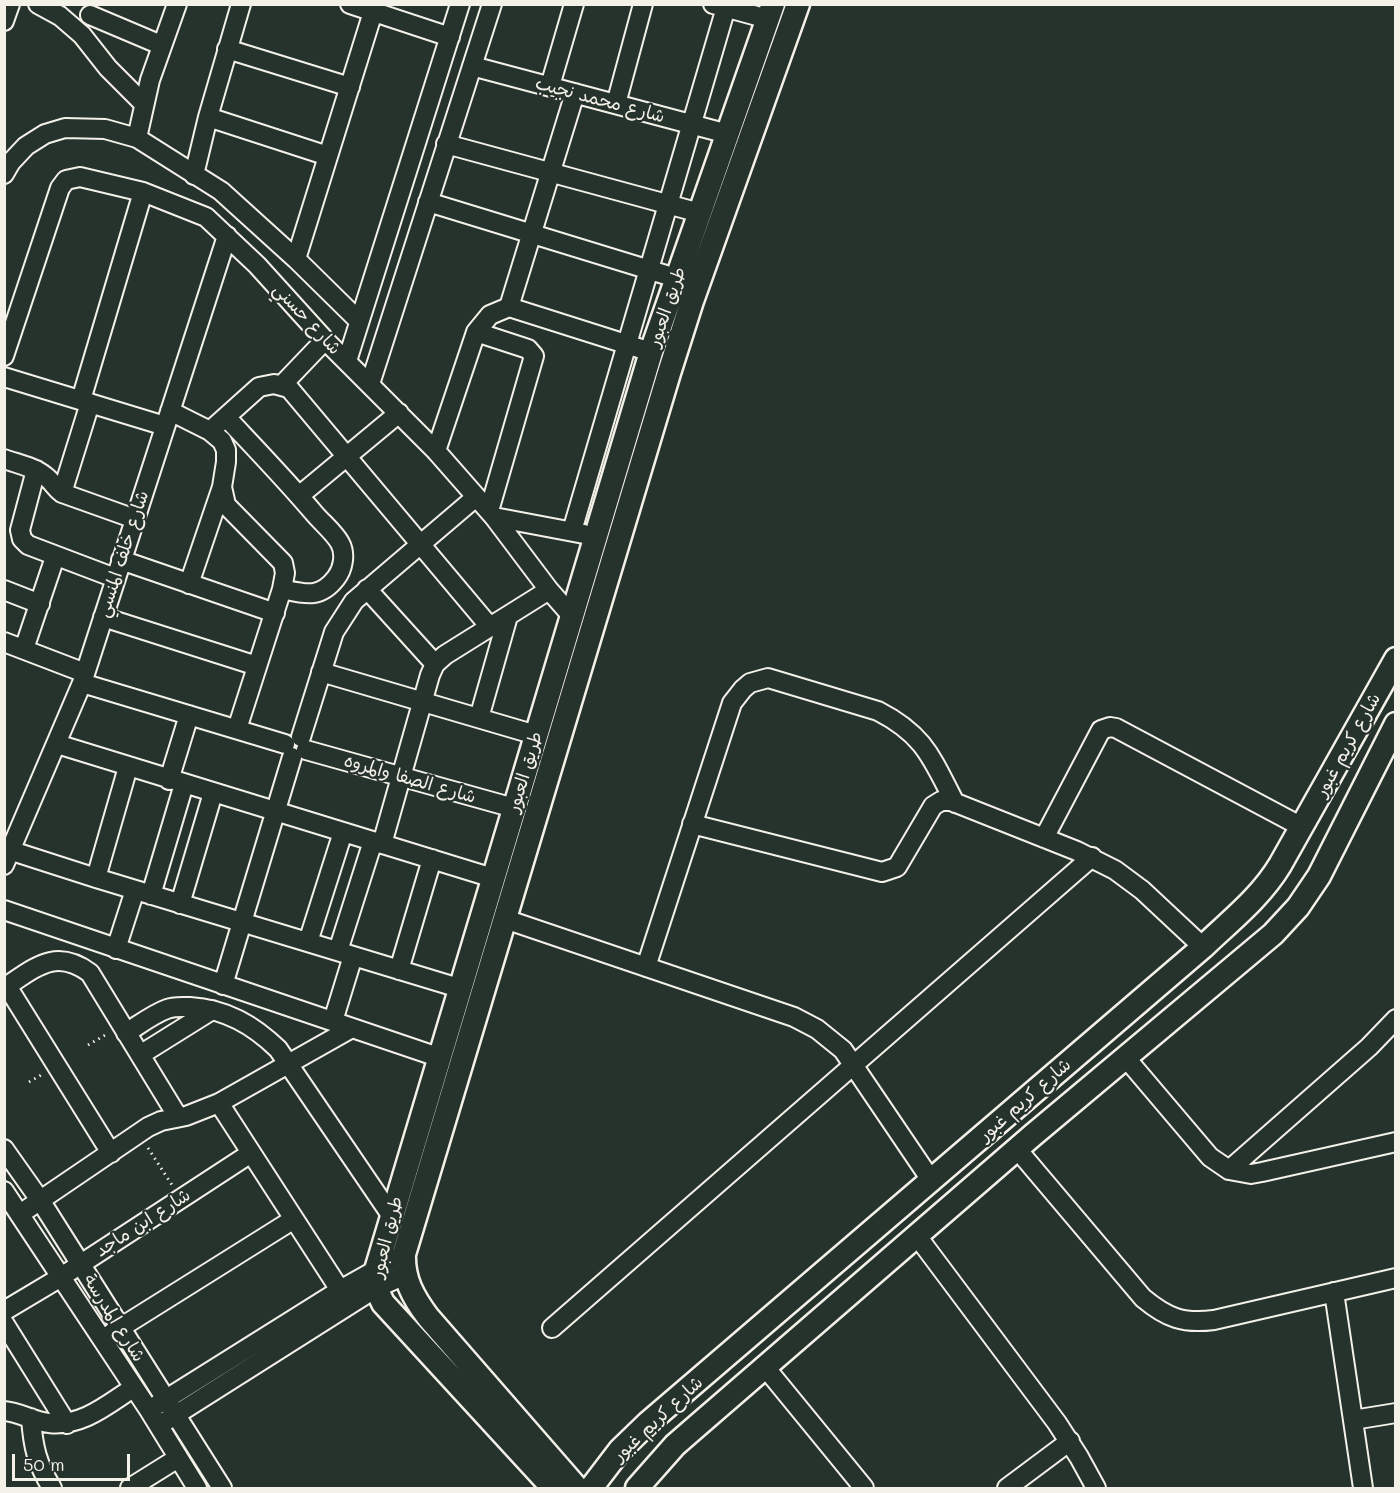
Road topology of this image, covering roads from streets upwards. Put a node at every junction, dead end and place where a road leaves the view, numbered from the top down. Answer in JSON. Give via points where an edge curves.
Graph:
{"nodes":[{"id":1,"x":10,"y":4,"type":"edge"},
{"id":2,"x":38,"y":4,"type":"edge"},
{"id":3,"x":177,"y":4,"type":"edge"},
{"id":4,"x":241,"y":4,"type":"edge"},
{"id":5,"x":350,"y":4,"type":"edge"},
{"id":6,"x":460,"y":4,"type":"edge"},
{"id":7,"x":492,"y":4,"type":"edge"},
{"id":8,"x":574,"y":4,"type":"edge"},
{"id":9,"x":642,"y":4,"type":"edge"},
{"id":10,"x":798,"y":4,"type":"edge"},
{"id":11,"x":722,"y":6,"type":"edge"},
{"id":12,"x":92,"y":10,"type":"edge"},
{"id":13,"x":373,"y":12,"type":"junction"},
{"id":14,"x":771,"y":12,"type":"edge"},
{"id":15,"x":4,"y":21,"type":"edge"},
{"id":16,"x":82,"y":35,"type":"junction"},
{"id":17,"x":450,"y":36,"type":"junction"},
{"id":18,"x":161,"y":45,"type":"junction"},
{"id":19,"x":227,"y":49,"type":"junction"},
{"id":20,"x":472,"y":66,"type":"junction"},
{"id":21,"x":550,"y":86,"type":"junction"},
{"id":22,"x":350,"y":87,"type":"junction"},
{"id":23,"x":575,"y":93,"type":"junction"},
{"id":24,"x":144,"y":104,"type":"junction"},
{"id":25,"x":616,"y":104,"type":"junction"},
{"id":26,"x":208,"y":117,"type":"junction"},
{"id":27,"x":691,"y":124,"type":"junction"},
{"id":28,"x":729,"y":134,"type":"junction"},
{"id":29,"x":137,"y":138,"type":"junction"},
{"id":30,"x":446,"y":144,"type":"junction"},
{"id":31,"x":328,"y":156,"type":"junction"},
{"id":32,"x":550,"y":172,"type":"junction"},
{"id":33,"x":4,"y":174,"type":"edge"},
{"id":34,"x":194,"y":175,"type":"junction"},
{"id":35,"x":221,"y":191,"type":"junction"},
{"id":36,"x":143,"y":192,"type":"junction"},
{"id":37,"x":428,"y":202,"type":"junction"},
{"id":38,"x":667,"y":204,"type":"junction"},
{"id":39,"x":700,"y":213,"type":"junction"},
{"id":40,"x":206,"y":217,"type":"junction"},
{"id":41,"x":530,"y":233,"type":"junction"},
{"id":42,"x":227,"y":236,"type":"junction"},
{"id":43,"x":296,"y":259,"type":"junction"},
{"id":44,"x":648,"y":270,"type":"junction"},
{"id":45,"x":676,"y":278,"type":"junction"},
{"id":46,"x":509,"y":307,"type":"junction"},
{"id":47,"x":360,"y":321,"type":"junction"},
{"id":48,"x":476,"y":332,"type":"junction"},
{"id":49,"x":325,"y":340,"type":"junction"},
{"id":50,"x":626,"y":344,"type":"junction"},
{"id":51,"x":651,"y":352,"type":"junction"},
{"id":52,"x":4,"y":356,"type":"edge"},
{"id":53,"x":347,"y":361,"type":"junction"},
{"id":54,"x":4,"y":377,"type":"edge"},
{"id":55,"x":370,"y":384,"type":"junction"},
{"id":56,"x":282,"y":385,"type":"junction"},
{"id":57,"x":85,"y":401,"type":"junction"},
{"id":58,"x":399,"y":413,"type":"junction"},
{"id":59,"x":226,"y":417,"type":"junction"},
{"id":60,"x":167,"y":418,"type":"junction"},
{"id":61,"x":210,"y":431,"type":"junction"},
{"id":62,"x":436,"y":451,"type":"junction"},
{"id":63,"x":345,"y":456,"type":"junction"},
{"id":64,"x":4,"y":459,"type":"edge"},
{"id":65,"x":36,"y":470,"type":"junction"},
{"id":66,"x":222,"y":487,"type":"junction"},
{"id":67,"x":62,"y":493,"type":"junction"},
{"id":68,"x":299,"y":496,"type":"junction"},
{"id":69,"x":476,"y":497,"type":"junction"},
{"id":70,"x":492,"y":514,"type":"junction"},
{"id":71,"x":135,"y":519,"type":"junction"},
{"id":72,"x":572,"y":531,"type":"junction"},
{"id":73,"x":595,"y":536,"type":"junction"},
{"id":74,"x":618,"y":542,"type":"junction"},
{"id":75,"x":420,"y":544,"type":"junction"},
{"id":76,"x":56,"y":556,"type":"junction"},
{"id":77,"x":121,"y":560,"type":"junction"},
{"id":78,"x":115,"y":578,"type":"junction"},
{"id":79,"x":189,"y":584,"type":"junction"},
{"id":80,"x":282,"y":589,"type":"junction"},
{"id":81,"x":367,"y":589,"type":"junction"},
{"id":82,"x":4,"y":590,"type":"edge"},
{"id":83,"x":549,"y":590,"type":"junction"},
{"id":84,"x":40,"y":604,"type":"junction"},
{"id":85,"x":274,"y":613,"type":"junction"},
{"id":86,"x":571,"y":615,"type":"junction"},
{"id":87,"x":508,"y":616,"type":"junction"},
{"id":88,"x":103,"y":617,"type":"junction"},
{"id":89,"x":594,"y":622,"type":"junction"},
{"id":90,"x":490,"y":627,"type":"junction"},
{"id":91,"x":4,"y":642,"type":"edge"},
{"id":92,"x":24,"y":649,"type":"junction"},
{"id":93,"x":1395,"y":659,"type":"edge"},
{"id":94,"x":435,"y":664,"type":"junction"},
{"id":95,"x":257,"y":666,"type":"junction"},
{"id":96,"x":321,"y":672,"type":"junction"},
{"id":97,"x":84,"y":678,"type":"junction"},
{"id":98,"x":423,"y":702,"type":"junction"},
{"id":99,"x":189,"y":715,"type":"junction"},
{"id":100,"x":479,"y":718,"type":"junction"},
{"id":101,"x":1395,"y":724,"type":"edge"},
{"id":102,"x":237,"y":729,"type":"junction"},
{"id":103,"x":536,"y":735,"type":"junction"},
{"id":104,"x":57,"y":744,"type":"junction"},
{"id":105,"x":296,"y":747,"type":"junction"},
{"id":106,"x":128,"y":767,"type":"junction"},
{"id":107,"x":1333,"y":772,"type":"junction"},
{"id":108,"x":402,"y":777,"type":"junction"},
{"id":109,"x":176,"y":782,"type":"junction"},
{"id":110,"x":213,"y":793,"type":"junction"},
{"id":111,"x":1361,"y":793,"type":"junction"},
{"id":112,"x":956,"y":803,"type":"junction"},
{"id":113,"x":514,"y":808,"type":"junction"},
{"id":114,"x":275,"y":812,"type":"junction"},
{"id":115,"x":692,"y":824,"type":"junction"},
{"id":116,"x":1302,"y":827,"type":"junction"},
{"id":117,"x":343,"y":832,"type":"junction"},
{"id":118,"x":1044,"y":838,"type":"junction"},
{"id":119,"x":378,"y":843,"type":"junction"},
{"id":120,"x":1333,"y":848,"type":"junction"},
{"id":121,"x":1092,"y":857,"type":"junction"},
{"id":122,"x":8,"y":858,"type":"edge"},
{"id":123,"x":432,"y":859,"type":"junction"},
{"id":124,"x":96,"y":878,"type":"junction"},
{"id":125,"x":493,"y":878,"type":"junction"},
{"id":126,"x":143,"y":893,"type":"junction"},
{"id":127,"x":180,"y":904,"type":"junction"},
{"id":128,"x":4,"y":910,"type":"edge"},
{"id":129,"x":505,"y":919,"type":"junction"},
{"id":130,"x":242,"y":922,"type":"junction"},
{"id":131,"x":308,"y":942,"type":"junction"},
{"id":132,"x":1203,"y":947,"type":"junction"},
{"id":133,"x":116,"y":949,"type":"junction"},
{"id":134,"x":346,"y":953,"type":"junction"},
{"id":135,"x":646,"y":967,"type":"junction"},
{"id":136,"x":399,"y":970,"type":"junction"},
{"id":137,"x":223,"y":985,"type":"junction"},
{"id":138,"x":459,"y":988,"type":"junction"},
{"id":139,"x":212,"y":1010,"type":"junction"},
{"id":140,"x":333,"y":1021,"type":"junction"},
{"id":141,"x":1395,"y":1023,"type":"edge"},
{"id":142,"x":352,"y":1028,"type":"junction"},
{"id":143,"x":124,"y":1029,"type":"junction"},
{"id":144,"x":140,"y":1055,"type":"junction"},
{"id":145,"x":438,"y":1057,"type":"junction"},
{"id":146,"x":1126,"y":1058,"type":"junction"},
{"id":147,"x":854,"y":1063,"type":"junction"},
{"id":148,"x":288,"y":1064,"type":"junction"},
{"id":149,"x":219,"y":1103,"type":"junction"},
{"id":150,"x":178,"y":1118,"type":"junction"},
{"id":151,"x":1395,"y":1142,"type":"edge"},
{"id":152,"x":4,"y":1149,"type":"edge"},
{"id":153,"x":1017,"y":1149,"type":"junction"},
{"id":154,"x":111,"y":1152,"type":"junction"},
{"id":155,"x":251,"y":1153,"type":"junction"},
{"id":156,"x":1229,"y":1170,"type":"junction"},
{"id":157,"x":931,"y":1180,"type":"junction"},
{"id":158,"x":40,"y":1200,"type":"junction"},
{"id":159,"x":10,"y":1204,"type":"edge"},
{"id":160,"x":391,"y":1215,"type":"junction"},
{"id":161,"x":294,"y":1219,"type":"junction"},
{"id":162,"x":916,"y":1236,"type":"junction"},
{"id":163,"x":81,"y":1264,"type":"junction"},
{"id":164,"x":405,"y":1264,"type":"junction"},
{"id":165,"x":61,"y":1277,"type":"junction"},
{"id":166,"x":1395,"y":1278,"type":"edge"},
{"id":167,"x":376,"y":1279,"type":"junction"},
{"id":168,"x":340,"y":1290,"type":"junction"},
{"id":169,"x":1334,"y":1292,"type":"junction"},
{"id":170,"x":4,"y":1311,"type":"edge"},
{"id":171,"x":4,"y":1323,"type":"edge"},
{"id":172,"x":120,"y":1328,"type":"junction"},
{"id":173,"x":552,"y":1328,"type":"dead end"},
{"id":174,"x":102,"y":1339,"type":"junction"},
{"id":175,"x":765,"y":1366,"type":"junction"},
{"id":176,"x":133,"y":1388,"type":"junction"},
{"id":177,"x":170,"y":1407,"type":"junction"},
{"id":178,"x":149,"y":1410,"type":"junction"},
{"id":179,"x":4,"y":1411,"type":"edge"},
{"id":180,"x":1395,"y":1413,"type":"edge"},
{"id":181,"x":31,"y":1418,"type":"junction"},
{"id":182,"x":1353,"y":1420,"type":"junction"},
{"id":183,"x":67,"y":1424,"type":"junction"},
{"id":184,"x":159,"y":1426,"type":"junction"},
{"id":185,"x":1070,"y":1442,"type":"junction"},
{"id":186,"x":178,"y":1458,"type":"junction"},
{"id":187,"x":52,"y":1488,"type":"edge"},
{"id":188,"x":130,"y":1488,"type":"edge"},
{"id":189,"x":197,"y":1488,"type":"edge"},
{"id":190,"x":222,"y":1488,"type":"edge"},
{"id":191,"x":553,"y":1488,"type":"edge"},
{"id":192,"x":577,"y":1488,"type":"edge"},
{"id":193,"x":591,"y":1488,"type":"edge"},
{"id":194,"x":637,"y":1488,"type":"edge"},
{"id":195,"x":864,"y":1488,"type":"edge"},
{"id":196,"x":1007,"y":1488,"type":"edge"},
{"id":197,"x":1096,"y":1488,"type":"edge"},
{"id":198,"x":1363,"y":1488,"type":"edge"}],
"edges":[{"from":1,"to":15,"type":"street"},
{"from":2,"to":16,"type":"street"},
{"from":3,"to":18,"type":"street"},
{"from":4,"to":19,"type":"street"},
{"from":5,"to":13,"type":"street"},
{"from":6,"to":17,"type":"street"},
{"from":7,"to":20,"type":"street"},
{"from":8,"to":21,"type":"street"},
{"from":9,"to":25,"type":"street"},
{"from":10,"to":74,"type":"street","name":"طريق العبور","via":[[692,301]]},
{"from":11,"to":14,"type":"street"},
{"from":11,"to":27,"type":"street"},
{"from":12,"to":16,"type":"street"},
{"from":12,"to":18,"type":"street"},
{"from":13,"to":17,"type":"street"},
{"from":13,"to":22,"type":"street"},
{"from":14,"to":28,"type":"street","name":"طريق العبور"},
{"from":16,"to":24,"type":"street"},
{"from":17,"to":47,"type":"street"},
{"from":18,"to":24,"type":"street"},
{"from":19,"to":22,"type":"street"},
{"from":19,"to":26,"type":"street"},
{"from":20,"to":21,"type":"street","name":"شارع محمد نجيب"},
{"from":20,"to":30,"type":"street"},
{"from":21,"to":23,"type":"street","name":"شارع محمد نجيب"},
{"from":22,"to":31,"type":"street"},
{"from":23,"to":25,"type":"street","name":"شارع محمد نجيب"},
{"from":23,"to":32,"type":"street"},
{"from":24,"to":29,"type":"street"},
{"from":25,"to":27,"type":"street","name":"شارع محمد نجيب"},
{"from":26,"to":31,"type":"street"},
{"from":26,"to":34,"type":"street"},
{"from":27,"to":28,"type":"street","name":"شارع محمد نجيب"},
{"from":27,"to":38,"type":"street"},
{"from":28,"to":39,"type":"street","name":"طريق العبور"},
{"from":29,"to":33,"type":"street","via":[[105,129],[65,128],[26,146]]},
{"from":29,"to":34,"type":"street"},
{"from":30,"to":32,"type":"street"},
{"from":30,"to":37,"type":"street"},
{"from":31,"to":43,"type":"street"},
{"from":32,"to":38,"type":"street"},
{"from":32,"to":41,"type":"street"},
{"from":34,"to":35,"type":"street"},
{"from":35,"to":40,"type":"street"},
{"from":35,"to":43,"type":"street"},
{"from":36,"to":40,"type":"street"},
{"from":36,"to":52,"type":"street","via":[[80,177],[66,180],[60,188]]},
{"from":36,"to":57,"type":"street"},
{"from":37,"to":41,"type":"street"},
{"from":37,"to":55,"type":"street"},
{"from":38,"to":39,"type":"street"},
{"from":38,"to":44,"type":"street"},
{"from":39,"to":45,"type":"street","name":"طريق العبور"},
{"from":40,"to":42,"type":"street","name":"شارع حسني"},
{"from":41,"to":44,"type":"street"},
{"from":41,"to":46,"type":"street"},
{"from":42,"to":49,"type":"street","name":"شارع حسني"},
{"from":42,"to":60,"type":"street","name":"شارع خلف المنسي"},
{"from":43,"to":47,"type":"street"},
{"from":44,"to":45,"type":"street"},
{"from":44,"to":50,"type":"street"},
{"from":45,"to":51,"type":"street","name":"طريق العبور"},
{"from":46,"to":48,"type":"street","via":[[490,315]]},
{"from":46,"to":50,"type":"street"},
{"from":47,"to":53,"type":"street"},
{"from":48,"to":62,"type":"street"},
{"from":48,"to":70,"type":"street","via":[[528,349],[534,357]]},
{"from":49,"to":53,"type":"street","name":"شارع حسني"},
{"from":49,"to":56,"type":"street"},
{"from":50,"to":51,"type":"street"},
{"from":50,"to":72,"type":"street"},
{"from":51,"to":73,"type":"street","name":"طريق العبور"},
{"from":53,"to":55,"type":"street","name":"شارع حسني"},
{"from":54,"to":57,"type":"street"},
{"from":55,"to":58,"type":"street","name":"شارع حسني"},
{"from":56,"to":59,"type":"street","via":[[259,387]]},
{"from":56,"to":63,"type":"street","via":[[289,388]]},
{"from":57,"to":60,"type":"street"},
{"from":57,"to":67,"type":"street"},
{"from":58,"to":62,"type":"street","name":"شارع حسني"},
{"from":58,"to":63,"type":"street"},
{"from":59,"to":61,"type":"street"},
{"from":59,"to":68,"type":"street"},
{"from":60,"to":61,"type":"street"},
{"from":60,"to":71,"type":"street","name":"شارع خلف المنسي"},
{"from":61,"to":66,"type":"street","via":[[222,441],[225,450]]},
{"from":62,"to":69,"type":"street","name":"شارع حسني"},
{"from":63,"to":68,"type":"street"},
{"from":63,"to":75,"type":"street"},
{"from":64,"to":65,"type":"street"},
{"from":65,"to":67,"type":"street"},
{"from":65,"to":76,"type":"street","via":[[20,530],[22,539]]},
{"from":66,"to":79,"type":"street"},
{"from":66,"to":80,"type":"street","via":[[226,505],[283,563]]},
{"from":67,"to":71,"type":"street"},
{"from":68,"to":80,"type":"street","via":[[340,544],[342,565],[330,586],[321,592],[310,595]]},
{"from":69,"to":70,"type":"street","name":"شارع حسني"},
{"from":69,"to":75,"type":"street"},
{"from":70,"to":72,"type":"street"},
{"from":70,"to":83,"type":"street","name":"شارع حسني"},
{"from":71,"to":77,"type":"street","name":"شارع خلف المنسي"},
{"from":72,"to":73,"type":"street"},
{"from":73,"to":74,"type":"street"},
{"from":73,"to":86,"type":"street","name":"طريق العبور"},
{"from":74,"to":89,"type":"street","name":"طريق العبور"},
{"from":75,"to":81,"type":"street"},
{"from":75,"to":90,"type":"street"},
{"from":76,"to":78,"type":"street"},
{"from":76,"to":84,"type":"street"},
{"from":77,"to":78,"type":"street","name":"شارع خلف المنسي"},
{"from":77,"to":79,"type":"street"},
{"from":78,"to":88,"type":"street","name":"شارع خلف المنسي"},
{"from":79,"to":85,"type":"street"},
{"from":80,"to":85,"type":"street"},
{"from":81,"to":94,"type":"street"},
{"from":81,"to":96,"type":"street","via":[[334,632]]},
{"from":82,"to":84,"type":"street"},
{"from":83,"to":86,"type":"street","name":"شارع حسني"},
{"from":83,"to":87,"type":"street"},
{"from":84,"to":92,"type":"street"},
{"from":85,"to":95,"type":"street"},
{"from":86,"to":89,"type":"street"},
{"from":86,"to":103,"type":"street","name":"طريق العبور"},
{"from":87,"to":90,"type":"street"},
{"from":87,"to":100,"type":"street"},
{"from":88,"to":95,"type":"street"},
{"from":88,"to":97,"type":"street","name":"شارع خلف المنسي"},
{"from":89,"to":129,"type":"street","name":"طريق العبور"},
{"from":90,"to":94,"type":"street"},
{"from":91,"to":92,"type":"street","name":"شارع الصفا والمروه"},
{"from":92,"to":97,"type":"street","name":"شارع الصفا والمروه"},
{"from":93,"to":107,"type":"street","name":"شارع كريم غبور"},
{"from":94,"to":98,"type":"street"},
{"from":95,"to":102,"type":"street"},
{"from":96,"to":98,"type":"street"},
{"from":96,"to":105,"type":"street"},
{"from":97,"to":99,"type":"street","name":"شارع الصفا والمروه"},
{"from":97,"to":104,"type":"street","name":"شارع خلف المنسي"},
{"from":98,"to":100,"type":"street"},
{"from":98,"to":108,"type":"street"},
{"from":99,"to":102,"type":"street","name":"شارع الصفا والمروه"},
{"from":99,"to":109,"type":"street"},
{"from":100,"to":103,"type":"street"},
{"from":101,"to":111,"type":"street","name":"شارع كريم غبور"},
{"from":102,"to":105,"type":"street","name":"شارع الصفا والمروه"},
{"from":103,"to":113,"type":"street","name":"طريق العبور"},
{"from":104,"to":106,"type":"street"},
{"from":104,"to":122,"type":"street","name":"شارع خلف المنسي"},
{"from":105,"to":108,"type":"street","name":"شارع الصفا والمروه"},
{"from":105,"to":114,"type":"street"},
{"from":106,"to":109,"type":"street"},
{"from":106,"to":124,"type":"street"},
{"from":107,"to":111,"type":"street","via":[[1333,783],[1340,792],[1350,796]]},
{"from":107,"to":116,"type":"street","name":"شارع كريم غبور"},
{"from":108,"to":113,"type":"street","name":"شارع الصفا والمروه"},
{"from":108,"to":119,"type":"street"},
{"from":109,"to":110,"type":"street"},
{"from":109,"to":126,"type":"street"},
{"from":110,"to":114,"type":"street"},
{"from":110,"to":127,"type":"street"},
{"from":111,"to":120,"type":"street","name":"شارع كريم غبور"},
{"from":112,"to":115,"type":"street","via":[[946,800],[933,806],[897,867],[882,872]]},
{"from":112,"to":115,"type":"street","via":[[925,746],[904,726],[878,711],[768,678],[742,689],[732,703]]},
{"from":112,"to":118,"type":"street"},
{"from":113,"to":125,"type":"street","name":"طريق العبور"},
{"from":114,"to":117,"type":"street"},
{"from":114,"to":130,"type":"street"},
{"from":115,"to":135,"type":"street"},
{"from":116,"to":118,"type":"street","via":[[1110,727],[1101,730]]},
{"from":116,"to":120,"type":"street","via":[[1314,826],[1325,832]]},
{"from":116,"to":132,"type":"street","name":"شارع كريم غبور","via":[[1264,889]]},
{"from":117,"to":119,"type":"street"},
{"from":117,"to":131,"type":"street"},
{"from":118,"to":121,"type":"street"},
{"from":119,"to":123,"type":"street"},
{"from":119,"to":134,"type":"street"},
{"from":120,"to":146,"type":"street","name":"شارع كريم غبور","via":[[1309,892],[1273,934]]},
{"from":121,"to":132,"type":"street","via":[[1142,890]]},
{"from":121,"to":147,"type":"street"},
{"from":122,"to":124,"type":"street"},
{"from":123,"to":125,"type":"street"},
{"from":123,"to":136,"type":"street"},
{"from":124,"to":126,"type":"street"},
{"from":125,"to":138,"type":"street","name":"طريق العبور"},
{"from":126,"to":127,"type":"street"},
{"from":126,"to":133,"type":"street"},
{"from":127,"to":130,"type":"street"},
{"from":128,"to":133,"type":"street"},
{"from":129,"to":135,"type":"street"},
{"from":129,"to":164,"type":"street","name":"طريق العبور"},
{"from":130,"to":131,"type":"street"},
{"from":130,"to":137,"type":"street"},
{"from":131,"to":134,"type":"street"},
{"from":132,"to":157,"type":"street","name":"شارع كريم غبور"},
{"from":133,"to":137,"type":"street"},
{"from":134,"to":136,"type":"street"},
{"from":134,"to":140,"type":"street"},
{"from":135,"to":147,"type":"street","via":[[806,1023],[831,1038]]},
{"from":136,"to":138,"type":"street"},
{"from":137,"to":140,"type":"street"},
{"from":138,"to":145,"type":"street","name":"طريق العبور"},
{"from":139,"to":143,"type":"street","via":[[168,1008]]},
{"from":139,"to":144,"type":"street"},
{"from":139,"to":148,"type":"street","via":[[260,1032]]},
{"from":140,"to":142,"type":"street"},
{"from":141,"to":156,"type":"street"},
{"from":142,"to":145,"type":"street"},
{"from":142,"to":148,"type":"street"},
{"from":143,"to":144,"type":"street"},
{"from":143,"to":154,"type":"street","via":[[90,973],[78,964],[50,961],[7,986]]},
{"from":144,"to":150,"type":"street"},
{"from":145,"to":160,"type":"street","name":"طريق العبور"},
{"from":146,"to":153,"type":"street","name":"شارع كريم غبور"},
{"from":146,"to":156,"type":"street","via":[[1210,1157]]},
{"from":147,"to":157,"type":"street"},
{"from":147,"to":173,"type":"street"},
{"from":148,"to":149,"type":"street"},
{"from":148,"to":160,"type":"street"},
{"from":149,"to":150,"type":"street"},
{"from":149,"to":155,"type":"street"},
{"from":150,"to":154,"type":"street","via":[[161,1121]]},
{"from":151,"to":156,"type":"street","via":[[1262,1172]]},
{"from":152,"to":158,"type":"street","name":"شارع المدرسة"},
{"from":153,"to":162,"type":"street","name":"شارع كريم غبور"},
{"from":153,"to":169,"type":"street","via":[[1158,1311],[1195,1323]]},
{"from":154,"to":158,"type":"street"},
{"from":155,"to":161,"type":"street"},
{"from":155,"to":163,"type":"street","name":"شارع ابن ماجد"},
{"from":157,"to":193,"type":"street","name":"شارع كريم غبور","via":[[641,1429]]},
{"from":158,"to":159,"type":"street"},
{"from":158,"to":163,"type":"street","name":"شارع المدرسة"},
{"from":159,"to":165,"type":"street","name":"شارع المدرسة"},
{"from":160,"to":167,"type":"street","name":"طريق العبور"},
{"from":161,"to":168,"type":"street"},
{"from":161,"to":172,"type":"street"},
{"from":162,"to":175,"type":"street","name":"شارع كريم غبور"},
{"from":162,"to":185,"type":"street"},
{"from":163,"to":165,"type":"street","name":"شارع ابن ماجد"},
{"from":163,"to":172,"type":"street","name":"شارع المدرسة"},
{"from":164,"to":167,"type":"street"},
{"from":164,"to":192,"type":"street","name":"طريق العبور","via":[[417,1303]]},
{"from":165,"to":170,"type":"street","name":"شارع ابن ماجد"},
{"from":165,"to":174,"type":"street","name":"شارع المدرسة"},
{"from":166,"to":169,"type":"street"},
{"from":167,"to":168,"type":"street"},
{"from":167,"to":177,"type":"street"},
{"from":167,"to":191,"type":"street","name":"طريق العبور","via":[[383,1303]]},
{"from":168,"to":177,"type":"street"},
{"from":169,"to":182,"type":"street"},
{"from":171,"to":183,"type":"street"},
{"from":172,"to":174,"type":"street"},
{"from":172,"to":177,"type":"street","name":"شارع المدرسة"},
{"from":174,"to":176,"type":"street","name":"شارع المدرسة"},
{"from":175,"to":194,"type":"street","name":"شارع كريم غبور","via":[[675,1445]]},
{"from":175,"to":195,"type":"street"},
{"from":176,"to":178,"type":"street","name":"شارع المدرسة"},
{"from":176,"to":183,"type":"street","via":[[92,1415]]},
{"from":177,"to":178,"type":"street"},
{"from":177,"to":184,"type":"street"},
{"from":177,"to":190,"type":"street","name":"شارع المدرسة"},
{"from":178,"to":184,"type":"street","name":"شارع المدرسة"},
{"from":179,"to":181,"type":"street"},
{"from":180,"to":182,"type":"street"},
{"from":181,"to":183,"type":"street"},
{"from":181,"to":187,"type":"street","via":[[32,1443]]},
{"from":182,"to":198,"type":"street"},
{"from":184,"to":186,"type":"street","name":"شارع المدرسة"},
{"from":185,"to":196,"type":"street"},
{"from":185,"to":197,"type":"street"},
{"from":186,"to":188,"type":"street"},
{"from":186,"to":189,"type":"street","name":"شارع المدرسة"}]}
